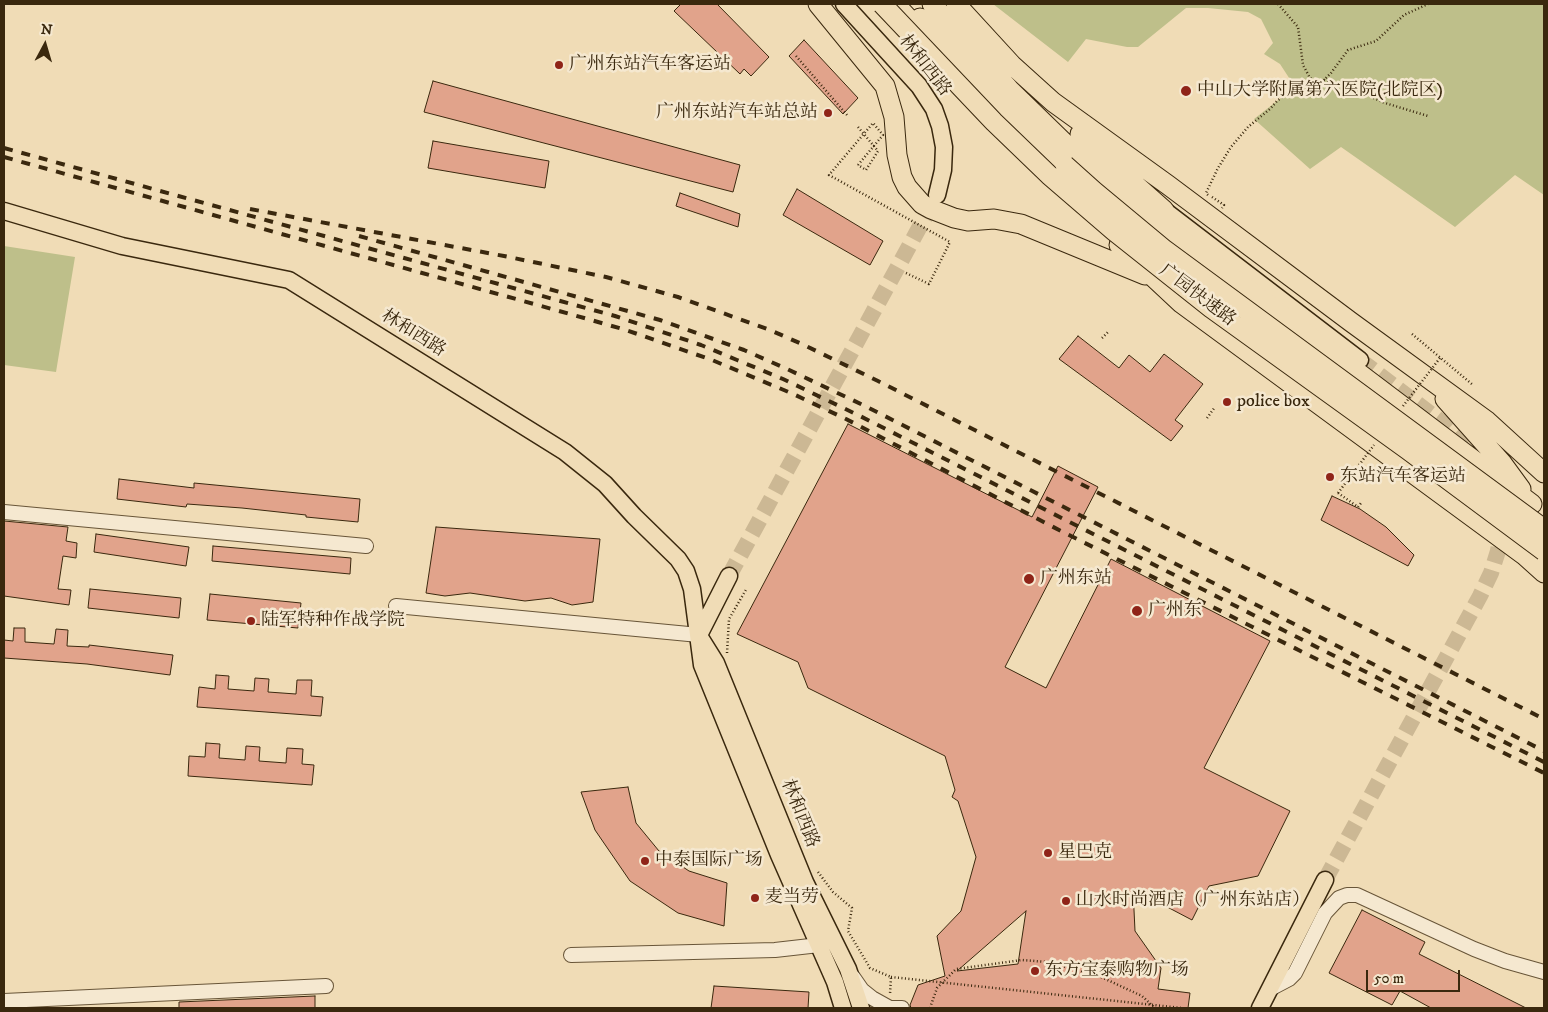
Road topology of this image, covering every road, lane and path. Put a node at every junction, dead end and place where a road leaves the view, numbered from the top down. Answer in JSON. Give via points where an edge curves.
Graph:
{"nodes":[{"id":1,"x":804,"y":4,"type":"edge"},
{"id":2,"x":818,"y":4,"type":"edge"},
{"id":3,"x":844,"y":4,"type":"edge"},
{"id":4,"x":882,"y":4,"type":"edge"},
{"id":5,"x":895,"y":4,"type":"edge"},
{"id":6,"x":907,"y":4,"type":"edge"},
{"id":7,"x":932,"y":4,"type":"edge"},
{"id":8,"x":956,"y":4,"type":"edge"},
{"id":9,"x":1278,"y":4,"type":"edge"},
{"id":10,"x":1428,"y":4,"type":"edge"},
{"id":11,"x":796,"y":56,"type":"dead end"},
{"id":12,"x":1324,"y":80,"type":"junction"},
{"id":13,"x":1318,"y":82,"type":"junction"},
{"id":14,"x":885,"y":86,"type":"junction"},
{"id":15,"x":1038,"y":90,"type":"junction"},
{"id":16,"x":1033,"y":112,"type":"junction"},
{"id":17,"x":847,"y":115,"type":"dead end"},
{"id":18,"x":1428,"y":116,"type":"dead end"},
{"id":19,"x":858,"y":127,"type":"dead end"},
{"id":20,"x":937,"y":195,"type":"tunnel mouth"},
{"id":21,"x":1164,"y":210,"type":"junction"},
{"id":22,"x":4,"y":211,"type":"edge"},
{"id":23,"x":1213,"y":219,"type":"junction"},
{"id":24,"x":906,"y":273,"type":"dead end"},
{"id":25,"x":1158,"y":281,"type":"junction"},
{"id":26,"x":1108,"y":332,"type":"dead end"},
{"id":27,"x":1412,"y":334,"type":"dead end"},
{"id":28,"x":1102,"y":338,"type":"dead end"},
{"id":29,"x":1360,"y":360,"type":"tunnel mouth"},
{"id":30,"x":1429,"y":379,"type":"junction"},
{"id":31,"x":1473,"y":384,"type":"dead end"},
{"id":32,"x":1215,"y":407,"type":"dead end"},
{"id":33,"x":1208,"y":418,"type":"dead end"},
{"id":34,"x":1544,"y":473,"type":"edge"},
{"id":35,"x":1338,"y":493,"type":"dead end"},
{"id":36,"x":1361,"y":504,"type":"dead end"},
{"id":37,"x":1532,"y":504,"type":"junction"},
{"id":38,"x":4,"y":512,"type":"edge"},
{"id":39,"x":1544,"y":529,"type":"edge"},
{"id":40,"x":366,"y":546,"type":"dead end"},
{"id":41,"x":1544,"y":551,"type":"edge"},
{"id":42,"x":1524,"y":555,"type":"junction"},
{"id":43,"x":1544,"y":572,"type":"edge"},
{"id":44,"x":729,"y":576,"type":"tunnel mouth"},
{"id":45,"x":396,"y":606,"type":"dead end"},
{"id":46,"x":699,"y":635,"type":"junction"},
{"id":47,"x":1325,"y":880,"type":"tunnel mouth"},
{"id":48,"x":833,"y":892,"type":"dead end"},
{"id":49,"x":819,"y":945,"type":"junction"},
{"id":50,"x":571,"y":955,"type":"dead end"},
{"id":51,"x":848,"y":969,"type":"junction"},
{"id":52,"x":1544,"y":972,"type":"edge"},
{"id":53,"x":891,"y":977,"type":"junction"},
{"id":54,"x":943,"y":982,"type":"junction"},
{"id":55,"x":326,"y":986,"type":"dead end"},
{"id":56,"x":1270,"y":990,"type":"junction"},
{"id":57,"x":4,"y":1001,"type":"edge"},
{"id":58,"x":1151,"y":1005,"type":"junction"},
{"id":59,"x":843,"y":1008,"type":"edge"},
{"id":60,"x":861,"y":1008,"type":"edge"},
{"id":61,"x":892,"y":1008,"type":"edge"},
{"id":62,"x":930,"y":1008,"type":"edge"},
{"id":63,"x":1154,"y":1008,"type":"edge"},
{"id":64,"x":1182,"y":1008,"type":"edge"},
{"id":65,"x":1260,"y":1008,"type":"edge"}],
"edges":[{"from":1,"to":14,"type":"highway"},
{"from":2,"to":14,"type":"highway"},
{"from":3,"to":20,"type":"main road","name":"林和西路","via":[[919,86],[934,109],[944,147]]},
{"from":4,"to":41,"type":"highway","name":"广园快速路","bridge":true,"via":[[1006,135],[1121,237],[1211,308]]},
{"from":5,"to":25,"type":"highway","via":[[971,87],[994,133]]},
{"from":6,"to":39,"type":"highway","name":"广园快速路","bridge":true,"via":[[1040,142],[1128,220]]},
{"from":7,"to":16,"type":"highway","via":[[1009,90]]},
{"from":8,"to":15,"type":"highway"},
{"from":9,"to":13,"type":"path","via":[[1298,27],[1303,65],[1310,78]]},
{"from":10,"to":12,"type":"path","via":[[1404,15],[1376,41],[1348,50]]},
{"from":11,"to":17,"type":"path"},
{"from":12,"to":13,"type":"path"},
{"from":12,"to":18,"type":"path"},
{"from":13,"to":23,"type":"path","via":[[1307,81],[1294,88],[1253,122],[1231,147],[1206,193],[1224,205]]},
{"from":14,"to":25,"type":"highway","via":[[894,117],[902,177],[922,204],[968,221],[994,219],[1021,224]]},
{"from":15,"to":21,"type":"highway","via":[[1094,148]]},
{"from":15,"to":23,"type":"highway"},
{"from":16,"to":21,"type":"highway"},
{"from":16,"to":37,"type":"highway","via":[[1080,158],[1142,209]]},
{"from":19,"to":24,"type":"path","bridge":true,"via":[[878,150],[866,170],[858,165],[883,135],[873,123],[829,175],[950,242],[929,284]]},
{"from":21,"to":29,"type":"main road"},
{"from":22,"to":46,"type":"main road","name":"林和西路","via":[[122,246],[289,280],[565,452],[605,484],[686,571]]},
{"from":23,"to":30,"type":"highway"},
{"from":25,"to":42,"type":"highway","via":[[1182,303]]},
{"from":26,"to":28,"type":"path"},
{"from":27,"to":31,"type":"path"},
{"from":30,"to":34,"type":"highway","via":[[1487,421]]},
{"from":30,"to":37,"type":"highway","via":[[1502,463]]},
{"from":32,"to":33,"type":"path"},
{"from":35,"to":36,"type":"path","via":[[1358,507]]},
{"from":37,"to":42,"type":"highway","via":[[1541,518],[1544,532]]},
{"from":38,"to":40,"type":"street"},
{"from":42,"to":43,"type":"highway"},
{"from":44,"to":46,"type":"main road"},
{"from":45,"to":46,"type":"street"},
{"from":46,"to":49,"type":"main road","name":"林和西路","via":[[702,665],[729,735]]},
{"from":46,"to":51,"type":"main road","name":"林和西路","via":[[716,664],[811,897]]},
{"from":47,"to":56,"type":"main road"},
{"from":48,"to":53,"type":"path","via":[[852,908],[848,931],[870,968]]},
{"from":49,"to":50,"type":"street","via":[[775,950]]},
{"from":49,"to":59,"type":"main road","name":"林和西路"},
{"from":51,"to":60,"type":"main road","name":"林和西路"},
{"from":51,"to":61,"type":"street","via":[[862,990]]},
{"from":52,"to":56,"type":"street","via":[[1474,949],[1357,896],[1347,895],[1339,898],[1325,913],[1295,973]]},
{"from":53,"to":54,"type":"path"},
{"from":53,"to":61,"type":"path"},
{"from":54,"to":58,"type":"path"},
{"from":54,"to":58,"type":"path","via":[[956,969],[1022,960],[1048,962],[1101,977],[1142,996]]},
{"from":54,"to":62,"type":"path"},
{"from":55,"to":57,"type":"street"},
{"from":56,"to":65,"type":"main road"},
{"from":58,"to":63,"type":"path"},
{"from":58,"to":64,"type":"path"}]}
